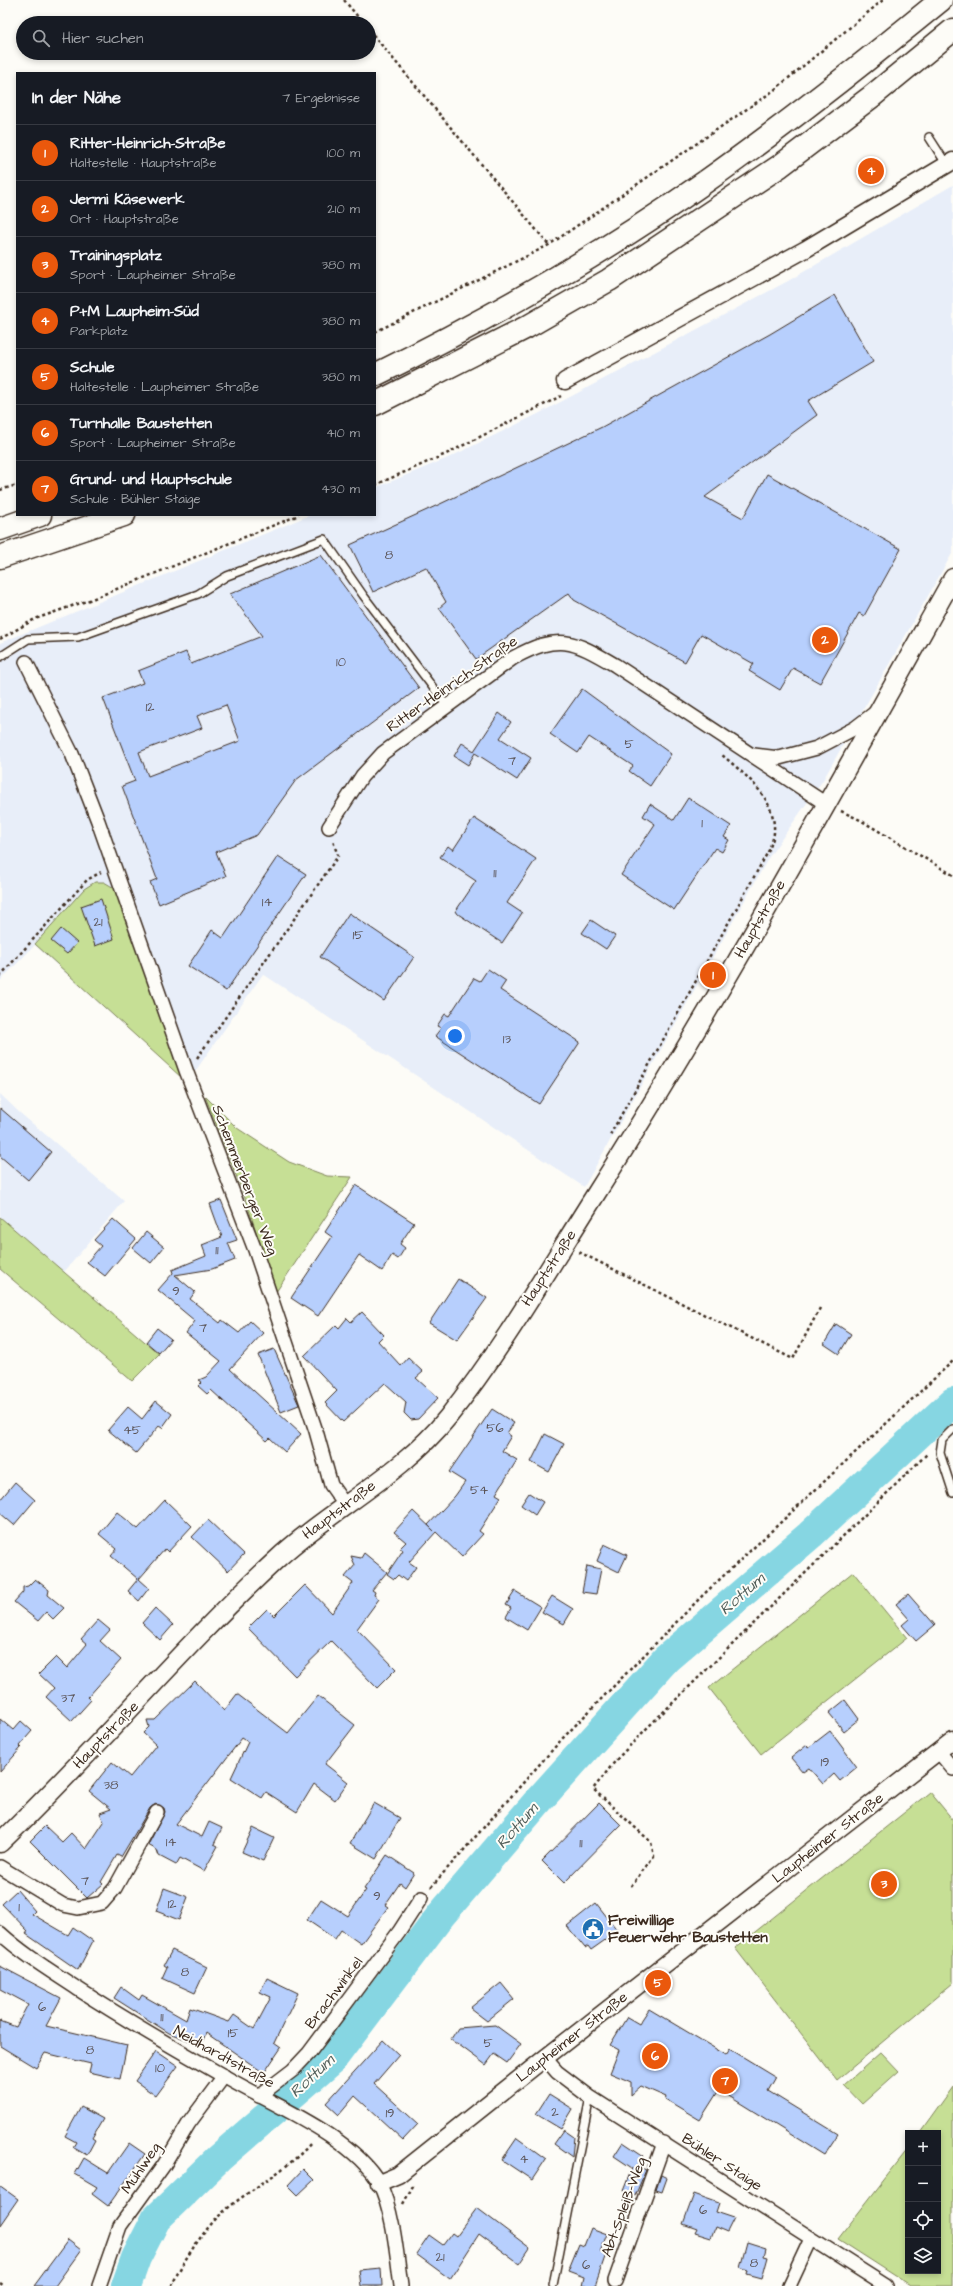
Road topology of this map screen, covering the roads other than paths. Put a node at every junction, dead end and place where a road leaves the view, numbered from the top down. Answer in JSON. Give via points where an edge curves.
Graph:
{"nodes":[{"id":1,"x":941,"y":0,"type":"edge"},
{"id":2,"x":953,"y":30,"type":"edge"},
{"id":3,"x":929,"y":137,"type":"dead end"},
{"id":4,"x":950,"y":163,"type":"edge"},
{"id":5,"x":376,"y":374,"type":"edge"},
{"id":6,"x":565,"y":381,"type":"dead end"},
{"id":7,"x":376,"y":403,"type":"edge"},
{"id":8,"x":37,"y":516,"type":"edge"},
{"id":9,"x":121,"y":516,"type":"edge"},
{"id":10,"x":0,"y":529,"type":"edge"},
{"id":11,"x":0,"y":557,"type":"edge"},
{"id":12,"x":953,"y":578,"type":"edge"},
{"id":13,"x":0,"y":657,"type":"edge"},
{"id":14,"x":26,"y":662,"type":"dead end"},
{"id":15,"x":447,"y":706,"type":"junction"},
{"id":16,"x":880,"y":708,"type":"junction"},
{"id":17,"x":750,"y":755,"type":"junction"},
{"id":18,"x":826,"y":804,"type":"junction"},
{"id":19,"x":329,"y":827,"type":"road end"},
{"id":20,"x":953,"y":1429,"type":"edge"},
{"id":21,"x":953,"y":1493,"type":"edge"},
{"id":22,"x":346,"y":1505,"type":"junction"},
{"id":23,"x":953,"y":1740,"type":"edge"},
{"id":24,"x":939,"y":1752,"type":"junction"},
{"id":25,"x":953,"y":1769,"type":"edge"},
{"id":26,"x":157,"y":1812,"type":"dead end"},
{"id":27,"x":0,"y":1843,"type":"edge"},
{"id":28,"x":0,"y":1867,"type":"edge"},
{"id":29,"x":421,"y":1898,"type":"road end"},
{"id":30,"x":0,"y":1932,"type":"edge"},
{"id":31,"x":545,"y":2058,"type":"junction"},
{"id":32,"x":224,"y":2076,"type":"junction"},
{"id":33,"x":590,"y":2097,"type":"junction"},
{"id":34,"x":263,"y":2098,"type":"junction"},
{"id":35,"x":664,"y":2144,"type":"junction"},
{"id":36,"x":379,"y":2183,"type":"junction"},
{"id":37,"x":811,"y":2239,"type":"junction"},
{"id":38,"x":615,"y":2281,"type":"dead end"},
{"id":39,"x":553,"y":2285,"type":"edge"},
{"id":40,"x":99,"y":2286,"type":"edge"},
{"id":41,"x":400,"y":2286,"type":"edge"},
{"id":42,"x":789,"y":2286,"type":"edge"},
{"id":43,"x":886,"y":2286,"type":"edge"}],
"edges":[{"from":1,"to":5,"type":"highway","via":[[818,99],[705,182],[600,251],[443,341]]},
{"from":2,"to":7,"type":"highway","via":[[780,166],[609,280],[527,327]]},
{"from":3,"to":4,"type":"lane"},
{"from":4,"to":6,"type":"street","via":[[806,249]]},
{"from":8,"to":10,"type":"highway"},
{"from":9,"to":11,"type":"highway"},
{"from":12,"to":16,"type":"main road","name":"Hauptstraße"},
{"from":13,"to":15,"type":"lane","via":[[28,639],[78,637],[198,594],[227,576],[324,539]]},
{"from":14,"to":22,"type":"street","name":"Schemmerberger Weg","via":[[72,754],[98,821],[187,1073],[260,1266],[314,1423],[331,1485]]},
{"from":15,"to":17,"type":"street","name":"Ritter-Heinrich-Straße","via":[[513,658],[532,648],[559,641],[591,651]]},
{"from":15,"to":19,"type":"street","name":"Ritter-Heinrich-Straße","via":[[383,753],[362,776]]},
{"from":16,"to":17,"type":"street","via":[[855,728],[817,748],[779,758]]},
{"from":16,"to":18,"type":"main road","name":"Hauptstraße"},
{"from":17,"to":18,"type":"street","name":"Ritter-Heinrich-Straße"},
{"from":18,"to":22,"type":"main road","name":"Hauptstraße","via":[[678,1060],[564,1245],[474,1382],[445,1422],[407,1458]]},
{"from":20,"to":21,"type":"lane","via":[[942,1440],[940,1453]]},
{"from":22,"to":27,"type":"main road","name":"Hauptstraße","via":[[298,1541],[254,1581]]},
{"from":23,"to":24,"type":"street","name":"Laupheimer Straße"},
{"from":24,"to":25,"type":"street"},
{"from":24,"to":31,"type":"street","name":"Laupheimer Straße"},
{"from":26,"to":28,"type":"street","via":[[114,1888],[102,1903],[78,1908],[63,1905]]},
{"from":29,"to":34,"type":"street","name":"Brachwinkel","via":[[399,1932],[309,2052]]},
{"from":30,"to":32,"type":"street","name":"Neidhardtstraße","via":[[19,1950],[146,2033]]},
{"from":31,"to":33,"type":"street","name":"Bühler Staige","via":[[557,2072]]},
{"from":31,"to":36,"type":"street","name":"Laupheimer Straße","via":[[398,2175]]},
{"from":32,"to":34,"type":"street","name":"Neidhardtstraße"},
{"from":32,"to":40,"type":"street","name":"Mühlweg","via":[[120,2226]]},
{"from":33,"to":35,"type":"street","name":"Bühler Staige"},
{"from":33,"to":39,"type":"lane"},
{"from":34,"to":36,"type":"street","name":"Neidhardtstraße","via":[[346,2147],[365,2164]]},
{"from":35,"to":37,"type":"street","name":"Bühler Staige"},
{"from":35,"to":38,"type":"street","name":"Abt-Spleiß-Weg"},
{"from":36,"to":41,"type":"street","name":"Neidhardtstraße","via":[[392,2225]]},
{"from":37,"to":42,"type":"street"},
{"from":37,"to":43,"type":"street","name":"Bühler Staige"}]}
